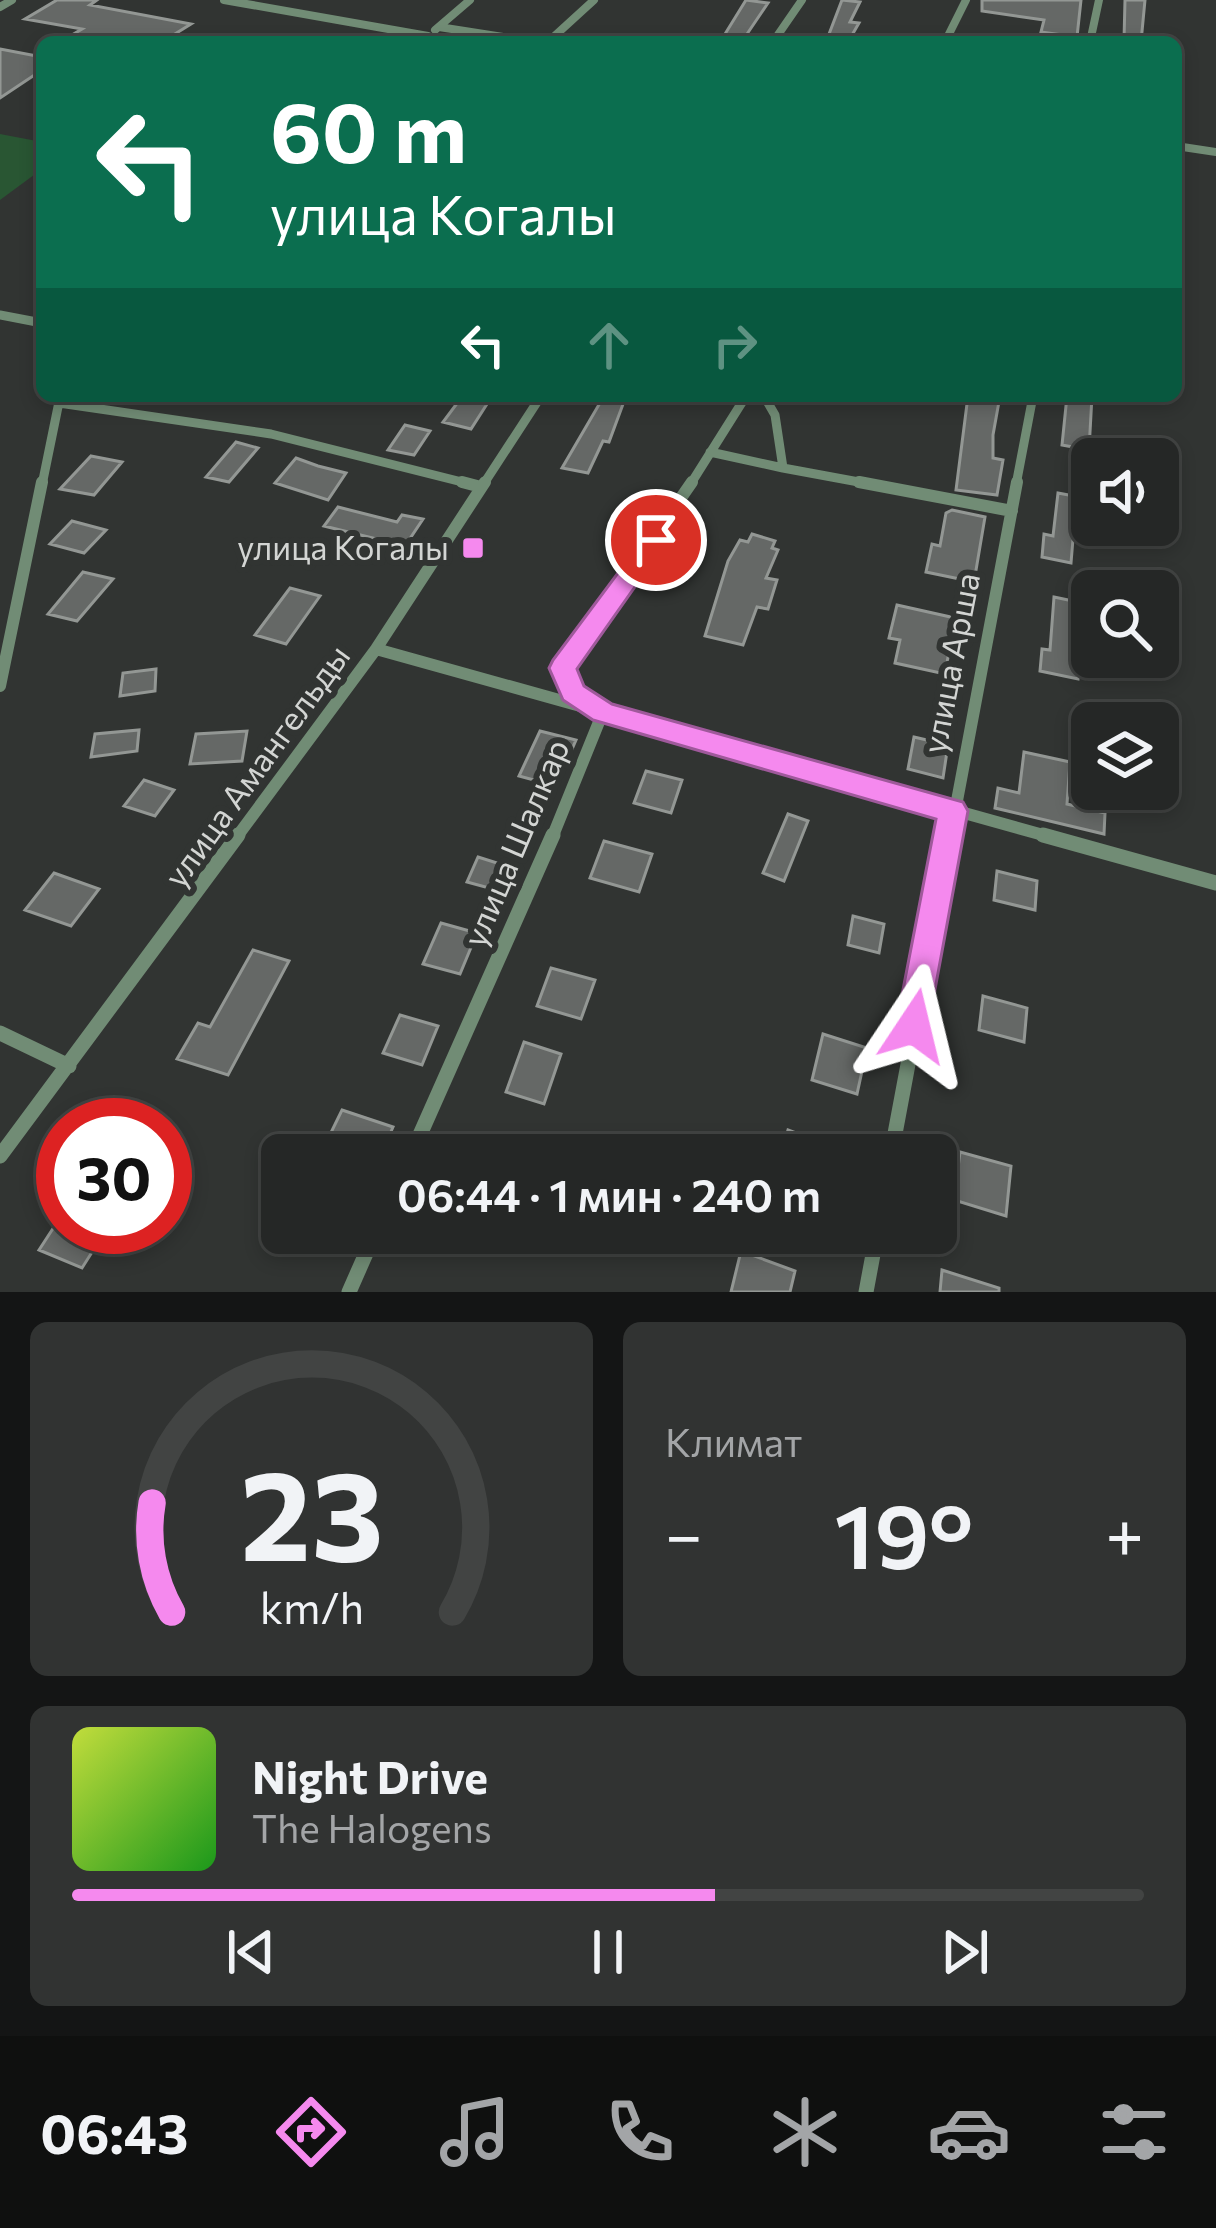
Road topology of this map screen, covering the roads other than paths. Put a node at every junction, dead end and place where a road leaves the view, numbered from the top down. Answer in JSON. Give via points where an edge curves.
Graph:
{"nodes":[{"id":1,"x":12,"y":0,"type":"edge"},
{"id":2,"x":224,"y":0,"type":"edge"},
{"id":3,"x":470,"y":0,"type":"edge"},
{"id":4,"x":595,"y":0,"type":"edge"},
{"id":5,"x":802,"y":0,"type":"edge"},
{"id":6,"x":966,"y":0,"type":"edge"},
{"id":7,"x":1099,"y":0,"type":"edge"},
{"id":8,"x":244,"y":2,"type":"edge"},
{"id":9,"x":0,"y":7,"type":"edge"},
{"id":10,"x":439,"y":27,"type":"junction"},
{"id":11,"x":408,"y":36,"type":"edge"},
{"id":12,"x":427,"y":36,"type":"edge"},
{"id":13,"x":497,"y":36,"type":"edge"},
{"id":14,"x":555,"y":36,"type":"edge"},
{"id":15,"x":777,"y":36,"type":"edge"},
{"id":16,"x":948,"y":36,"type":"edge"},
{"id":17,"x":1091,"y":36,"type":"edge"},
{"id":18,"x":1182,"y":147,"type":"edge"},
{"id":19,"x":1216,"y":152,"type":"edge"},
{"id":20,"x":0,"y":315,"type":"edge"},
{"id":21,"x":36,"y":322,"type":"edge"},
{"id":22,"x":60,"y":402,"type":"edge"},
{"id":23,"x":72,"y":402,"type":"edge"},
{"id":24,"x":537,"y":402,"type":"edge"},
{"id":25,"x":742,"y":402,"type":"edge"},
{"id":26,"x":767,"y":402,"type":"edge"},
{"id":27,"x":1033,"y":402,"type":"edge"},
{"id":28,"x":710,"y":452,"type":"junction"},
{"id":29,"x":783,"y":468,"type":"junction"},
{"id":30,"x":481,"y":487,"type":"junction"},
{"id":31,"x":1012,"y":511,"type":"junction"},
{"id":32,"x":376,"y":650,"type":"junction"},
{"id":33,"x":0,"y":686,"type":"edge"},
{"id":34,"x":603,"y":712,"type":"junction"},
{"id":35,"x":952,"y":811,"type":"junction"},
{"id":36,"x":1216,"y":883,"type":"edge"},
{"id":37,"x":0,"y":1033,"type":"edge"},
{"id":38,"x":69,"y":1066,"type":"junction"},
{"id":39,"x":421,"y":1134,"type":"edge"},
{"id":40,"x":895,"y":1134,"type":"edge"},
{"id":41,"x":0,"y":1156,"type":"edge"},
{"id":42,"x":366,"y":1254,"type":"edge"},
{"id":43,"x":873,"y":1254,"type":"edge"},
{"id":44,"x":349,"y":1292,"type":"edge"},
{"id":45,"x":866,"y":1292,"type":"edge"}],
"edges":[{"from":1,"to":9,"type":"street"},
{"from":2,"to":8,"type":"street"},
{"from":3,"to":10,"type":"street"},
{"from":4,"to":14,"type":"street"},
{"from":5,"to":15,"type":"street"},
{"from":6,"to":16,"type":"street"},
{"from":7,"to":17,"type":"street"},
{"from":8,"to":11,"type":"street"},
{"from":10,"to":12,"type":"street"},
{"from":10,"to":13,"type":"street"},
{"from":18,"to":19,"type":"street"},
{"from":20,"to":21,"type":"street"},
{"from":22,"to":33,"type":"street"},
{"from":23,"to":30,"type":"street","via":[[271,434]]},
{"from":24,"to":30,"type":"street","name":"улица Амангельды"},
{"from":25,"to":28,"type":"street","name":"улица Шалкар"},
{"from":26,"to":29,"type":"street"},
{"from":27,"to":31,"type":"street","name":"улица Арша"},
{"from":28,"to":29,"type":"street"},
{"from":28,"to":34,"type":"street","name":"улица Шалкар","via":[[563,668],[573,693]]},
{"from":29,"to":31,"type":"street"},
{"from":30,"to":32,"type":"street","name":"улица Амангельды"},
{"from":31,"to":35,"type":"street","name":"улица Арша"},
{"from":32,"to":34,"type":"street"},
{"from":32,"to":38,"type":"street","name":"улица Амангельды"},
{"from":34,"to":35,"type":"street"},
{"from":34,"to":39,"type":"street","name":"улица Шалкар"},
{"from":35,"to":36,"type":"street"},
{"from":35,"to":40,"type":"street","name":"улица Арша"},
{"from":37,"to":38,"type":"street"},
{"from":38,"to":41,"type":"street","name":"улица Амангельды"},
{"from":42,"to":44,"type":"street"},
{"from":43,"to":45,"type":"street"}]}
